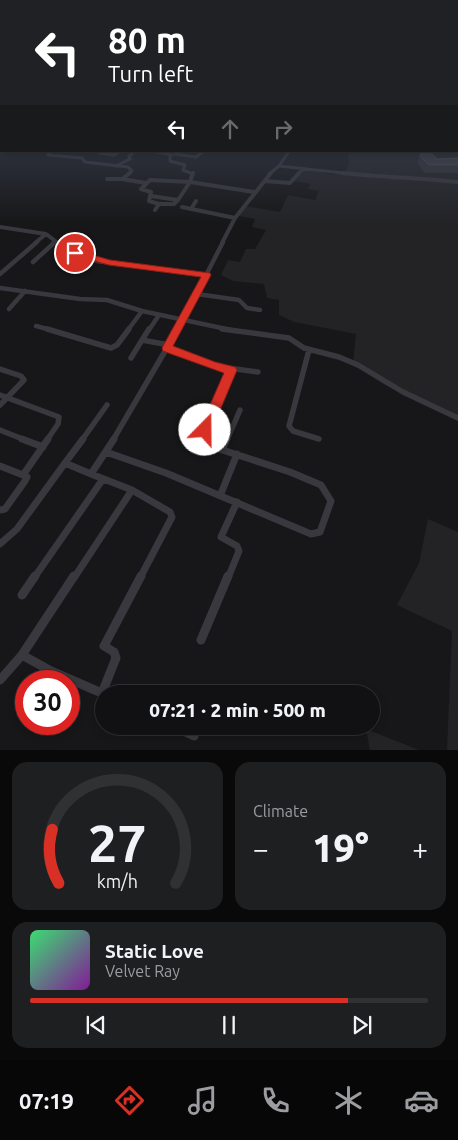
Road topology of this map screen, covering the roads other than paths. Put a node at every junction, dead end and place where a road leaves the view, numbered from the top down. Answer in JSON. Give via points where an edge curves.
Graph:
{"nodes":[{"id":1,"x":50,"y":153,"type":"edge"},
{"id":2,"x":100,"y":153,"type":"dead end"},
{"id":3,"x":117,"y":153,"type":"edge"},
{"id":4,"x":162,"y":153,"type":"edge"},
{"id":5,"x":175,"y":153,"type":"edge"},
{"id":6,"x":201,"y":153,"type":"edge"},
{"id":7,"x":288,"y":153,"type":"edge"},
{"id":8,"x":132,"y":154,"type":"dead end"},
{"id":9,"x":172,"y":155,"type":"junction"},
{"id":10,"x":116,"y":166,"type":"junction"},
{"id":11,"x":279,"y":166,"type":"junction"},
{"id":12,"x":304,"y":168,"type":"junction"},
{"id":13,"x":160,"y":175,"type":"dead end"},
{"id":14,"x":107,"y":178,"type":"dead end"},
{"id":15,"x":122,"y":179,"type":"junction"},
{"id":16,"x":155,"y":180,"type":"junction"},
{"id":17,"x":265,"y":181,"type":"junction"},
{"id":18,"x":190,"y":182,"type":"junction"},
{"id":19,"x":458,"y":182,"type":"edge"},
{"id":20,"x":146,"y":183,"type":"junction"},
{"id":21,"x":254,"y":192,"type":"junction"},
{"id":22,"x":151,"y":196,"type":"junction"},
{"id":23,"x":178,"y":200,"type":"junction"},
{"id":24,"x":196,"y":201,"type":"dead end"},
{"id":25,"x":159,"y":204,"type":"junction"},
{"id":26,"x":182,"y":207,"type":"dead end"},
{"id":27,"x":191,"y":209,"type":"junction"},
{"id":28,"x":155,"y":210,"type":"dead end"},
{"id":29,"x":235,"y":218,"type":"junction"},
{"id":30,"x":0,"y":228,"type":"edge"},
{"id":31,"x":46,"y":234,"type":"junction"},
{"id":32,"x":55,"y":242,"type":"junction"},
{"id":33,"x":33,"y":262,"type":"dead end"},
{"id":34,"x":0,"y":274,"type":"edge"},
{"id":35,"x":207,"y":275,"type":"junction"},
{"id":36,"x":0,"y":288,"type":"edge"},
{"id":37,"x":25,"y":291,"type":"junction"},
{"id":38,"x":197,"y":294,"type":"junction"},
{"id":39,"x":9,"y":309,"type":"dead end"},
{"id":40,"x":260,"y":310,"type":"dead end"},
{"id":41,"x":142,"y":312,"type":"junction"},
{"id":42,"x":159,"y":315,"type":"junction"},
{"id":43,"x":183,"y":321,"type":"junction"},
{"id":44,"x":36,"y":326,"type":"dead end"},
{"id":45,"x":142,"y":340,"type":"junction"},
{"id":46,"x":168,"y":347,"type":"junction"},
{"id":47,"x":309,"y":350,"type":"junction"},
{"id":48,"x":131,"y":358,"type":"dead end"},
{"id":49,"x":0,"y":369,"type":"edge"},
{"id":50,"x":231,"y":370,"type":"junction"},
{"id":51,"x":258,"y":372,"type":"dead end"},
{"id":52,"x":4,"y":396,"type":"edge"},
{"id":53,"x":0,"y":405,"type":"edge"},
{"id":54,"x":107,"y":405,"type":"dead end"},
{"id":55,"x":240,"y":410,"type":"dead end"},
{"id":56,"x":458,"y":418,"type":"edge"},
{"id":57,"x":0,"y":430,"type":"edge"},
{"id":58,"x":319,"y":439,"type":"dead end"},
{"id":59,"x":43,"y":447,"type":"junction"},
{"id":60,"x":222,"y":450,"type":"junction"},
{"id":61,"x":106,"y":452,"type":"junction"},
{"id":62,"x":236,"y":454,"type":"junction"},
{"id":63,"x":65,"y":463,"type":"junction"},
{"id":64,"x":0,"y":466,"type":"edge"},
{"id":65,"x":92,"y":474,"type":"junction"},
{"id":66,"x":23,"y":475,"type":"junction"},
{"id":67,"x":103,"y":478,"type":"junction"},
{"id":68,"x":132,"y":490,"type":"junction"},
{"id":69,"x":220,"y":496,"type":"junction"},
{"id":70,"x":237,"y":502,"type":"junction"},
{"id":71,"x":0,"y":510,"type":"edge"},
{"id":72,"x":0,"y":544,"type":"edge"},
{"id":73,"x":22,"y":595,"type":"dead end"},
{"id":74,"x":201,"y":640,"type":"dead end"},
{"id":75,"x":22,"y":655,"type":"junction"},
{"id":76,"x":0,"y":680,"type":"edge"},
{"id":77,"x":106,"y":685,"type":"edge"},
{"id":78,"x":95,"y":690,"type":"edge"}],
"edges":[{"from":1,"to":10,"type":"street","via":[[49,156],[82,158],[85,162]]},
{"from":2,"to":3,"type":"street"},
{"from":4,"to":9,"type":"street"},
{"from":5,"to":9,"type":"street"},
{"from":6,"to":9,"type":"street","via":[[196,157]]},
{"from":7,"to":11,"type":"street"},
{"from":8,"to":10,"type":"street","via":[[130,159]]},
{"from":9,"to":18,"type":"street","via":[[170,161],[185,165],[183,170],[193,173]]},
{"from":10,"to":15,"type":"street","via":[[128,167],[132,171]]},
{"from":11,"to":12,"type":"street"},
{"from":11,"to":17,"type":"street"},
{"from":12,"to":17,"type":"street","via":[[290,183]]},
{"from":12,"to":19,"type":"street","via":[[396,179]]},
{"from":13,"to":16,"type":"street"},
{"from":14,"to":15,"type":"street"},
{"from":15,"to":20,"type":"street"},
{"from":16,"to":18,"type":"street"},
{"from":16,"to":20,"type":"street"},
{"from":17,"to":21,"type":"street"},
{"from":18,"to":21,"type":"street"},
{"from":18,"to":23,"type":"street"},
{"from":20,"to":22,"type":"street","via":[[141,189],[151,192]]},
{"from":21,"to":29,"type":"street"},
{"from":22,"to":23,"type":"street"},
{"from":22,"to":25,"type":"street","via":[[149,201]]},
{"from":23,"to":25,"type":"street","via":[[174,204]]},
{"from":24,"to":27,"type":"street"},
{"from":25,"to":28,"type":"street"},
{"from":26,"to":27,"type":"street"},
{"from":27,"to":29,"type":"street"},
{"from":29,"to":35,"type":"street"},
{"from":30,"to":31,"type":"street"},
{"from":31,"to":32,"type":"street"},
{"from":31,"to":34,"type":"street"},
{"from":32,"to":33,"type":"street"},
{"from":32,"to":35,"type":"street","via":[[96,261]]},
{"from":35,"to":38,"type":"street"},
{"from":36,"to":37,"type":"street"},
{"from":37,"to":39,"type":"street"},
{"from":37,"to":41,"type":"street","via":[[107,300]]},
{"from":38,"to":40,"type":"street","via":[[239,300],[247,308]]},
{"from":38,"to":43,"type":"street"},
{"from":41,"to":42,"type":"street"},
{"from":41,"to":44,"type":"street","via":[[117,345],[110,348]]},
{"from":42,"to":43,"type":"street"},
{"from":42,"to":45,"type":"street"},
{"from":43,"to":46,"type":"street"},
{"from":43,"to":47,"type":"street","via":[[289,338]]},
{"from":45,"to":46,"type":"street"},
{"from":45,"to":48,"type":"street"},
{"from":46,"to":50,"type":"street"},
{"from":46,"to":61,"type":"street"},
{"from":47,"to":56,"type":"street","via":[[358,365],[403,392]]},
{"from":47,"to":58,"type":"street","via":[[289,426],[293,431]]},
{"from":49,"to":52,"type":"street","via":[[24,380]]},
{"from":50,"to":51,"type":"street"},
{"from":50,"to":60,"type":"street","via":[[206,426],[203,441]]},
{"from":52,"to":53,"type":"street"},
{"from":52,"to":59,"type":"street","via":[[59,417]]},
{"from":54,"to":63,"type":"street"},
{"from":55,"to":60,"type":"street"},
{"from":57,"to":59,"type":"street"},
{"from":59,"to":66,"type":"street"},
{"from":60,"to":62,"type":"street"},
{"from":61,"to":65,"type":"street"},
{"from":61,"to":69,"type":"street"},
{"from":62,"to":69,"type":"street"},
{"from":62,"to":70,"type":"street","via":[[321,485],[328,495],[330,509],[316,535]]},
{"from":63,"to":65,"type":"street"},
{"from":63,"to":72,"type":"street","via":[[17,529]]},
{"from":64,"to":66,"type":"street"},
{"from":65,"to":67,"type":"street"},
{"from":66,"to":71,"type":"street","via":[[27,476],[26,481],[5,509]]},
{"from":67,"to":68,"type":"street"},
{"from":67,"to":73,"type":"street"},
{"from":68,"to":75,"type":"street"},
{"from":68,"to":77,"type":"street","via":[[170,512],[172,517],[104,646],[114,652],[116,658]]},
{"from":69,"to":70,"type":"street"},
{"from":70,"to":74,"type":"street","via":[[220,537],[237,546],[239,551]]},
{"from":75,"to":76,"type":"street"},
{"from":75,"to":78,"type":"street"}]}
